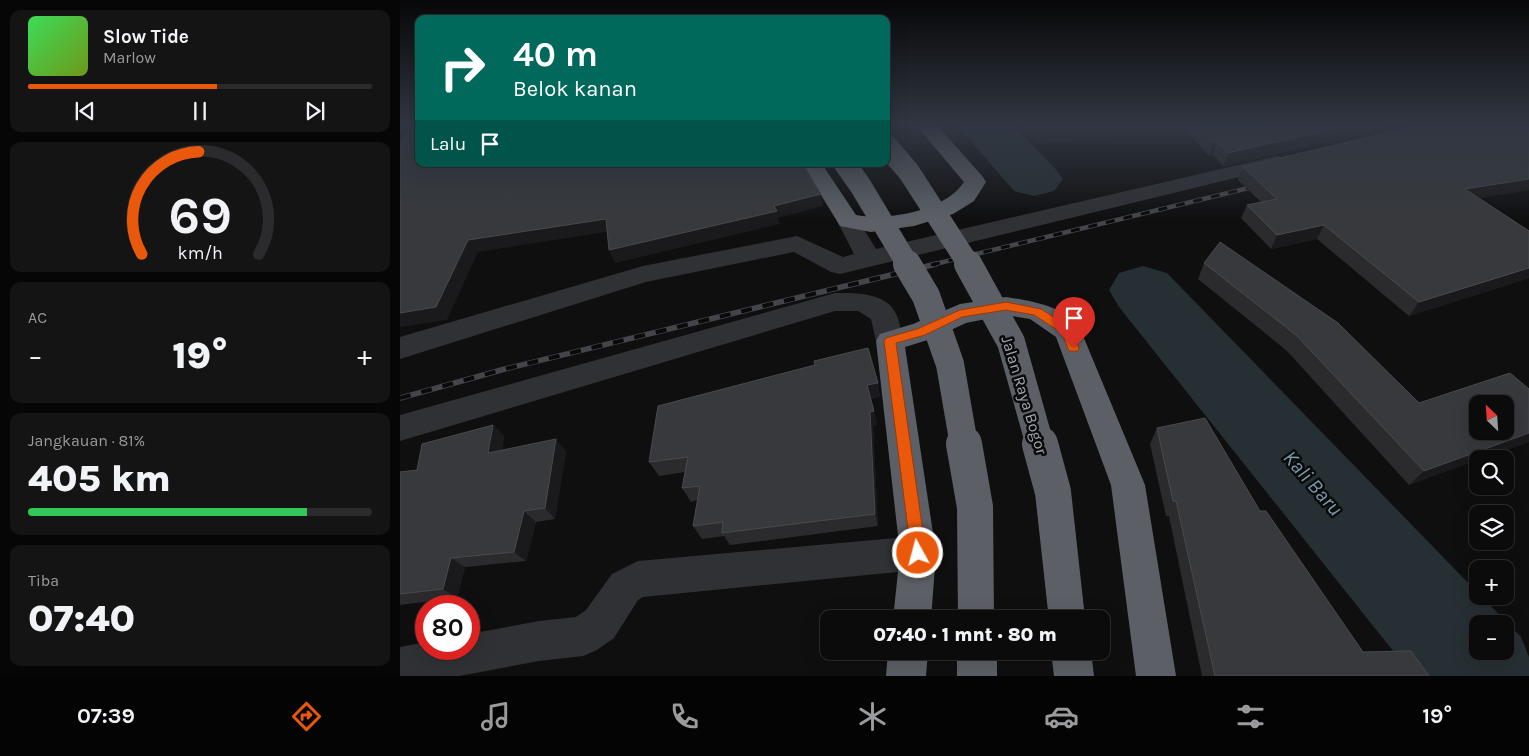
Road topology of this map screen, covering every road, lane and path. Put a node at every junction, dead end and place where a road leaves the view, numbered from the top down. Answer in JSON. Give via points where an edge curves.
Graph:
{"nodes":[{"id":1,"x":896,"y":157,"type":"edge"},
{"id":2,"x":954,"y":157,"type":"edge"},
{"id":3,"x":1296,"y":157,"type":"edge"},
{"id":4,"x":814,"y":167,"type":"edge"},
{"id":5,"x":848,"y":167,"type":"edge"},
{"id":6,"x":848,"y":221,"type":"junction"},
{"id":7,"x":869,"y":259,"type":"junction"},
{"id":8,"x":890,"y":341,"type":"junction"},
{"id":9,"x":400,"y":348,"type":"edge"},
{"id":10,"x":400,"y":428,"type":"edge"},
{"id":11,"x":918,"y":553,"type":"junction"},
{"id":12,"x":913,"y":610,"type":"edge"},
{"id":13,"x":976,"y":610,"type":"edge"},
{"id":14,"x":1066,"y":610,"type":"edge"},
{"id":15,"x":907,"y":660,"type":"edge"},
{"id":16,"x":976,"y":660,"type":"edge"},
{"id":17,"x":1072,"y":660,"type":"edge"},
{"id":18,"x":400,"y":667,"type":"edge"},
{"id":19,"x":906,"y":676,"type":"edge"},
{"id":20,"x":977,"y":676,"type":"edge"},
{"id":21,"x":1074,"y":676,"type":"edge"},
{"id":22,"x":1156,"y":676,"type":"edge"}],
"edges":[{"from":1,"to":14,"type":"highway","name":"Jalan Raya Bogor","bridge":true,"via":[[978,278],[1011,342],[1053,492]]},
{"from":2,"to":6,"type":"highway","via":[[975,182],[966,196],[945,209],[906,221],[871,225]]},
{"from":3,"to":7,"type":"street"},
{"from":4,"to":6,"type":"highway"},
{"from":5,"to":13,"type":"highway","bridge":true,"via":[[926,296],[950,364],[975,506]]},
{"from":6,"to":7,"type":"street"},
{"from":7,"to":9,"type":"street","via":[[840,266],[797,244],[643,274]]},
{"from":8,"to":10,"type":"street","via":[[883,314],[863,302],[836,302]]},
{"from":8,"to":11,"type":"highway"},
{"from":8,"to":22,"type":"highway","via":[[921,332],[960,314],[1006,306],[1037,311],[1067,331],[1128,485]]},
{"from":11,"to":12,"type":"highway"},
{"from":11,"to":18,"type":"street","via":[[638,579],[625,586],[600,624],[583,636]]},
{"from":15,"to":19,"type":"highway"},
{"from":16,"to":20,"type":"highway"},
{"from":17,"to":21,"type":"highway"}]}
